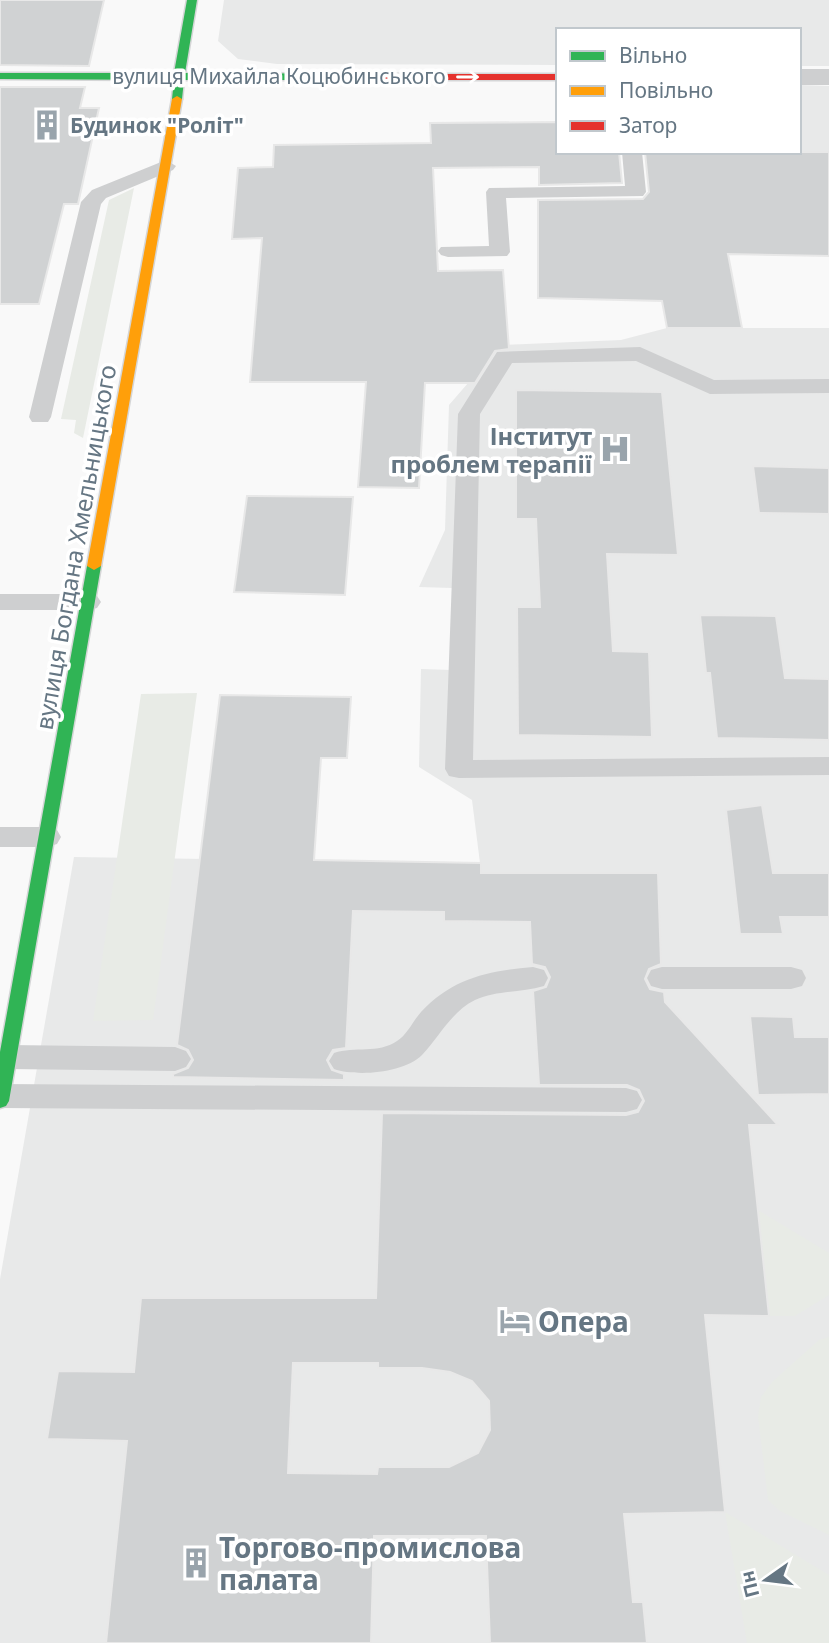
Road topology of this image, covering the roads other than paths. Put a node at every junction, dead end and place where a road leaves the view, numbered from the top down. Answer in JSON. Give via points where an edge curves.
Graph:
{"nodes":[{"id":1,"x":192,"y":0,"type":"edge"},
{"id":2,"x":0,"y":76,"type":"edge"},
{"id":3,"x":180,"y":76,"type":"junction"},
{"id":4,"x":556,"y":77,"type":"edge"},
{"id":5,"x":801,"y":77,"type":"edge"},
{"id":6,"x":829,"y":77,"type":"edge"},
{"id":7,"x":632,"y":154,"type":"edge"},
{"id":8,"x":166,"y":166,"type":"junction"},
{"id":9,"x":448,"y":251,"type":"dead end"},
{"id":10,"x":829,"y":387,"type":"edge"},
{"id":11,"x":40,"y":417,"type":"dead end"},
{"id":12,"x":0,"y":602,"type":"edge"},
{"id":13,"x":88,"y":602,"type":"junction"},
{"id":14,"x":829,"y":766,"type":"edge"},
{"id":15,"x":47,"y":836,"type":"junction"},
{"id":16,"x":0,"y":837,"type":"edge"},
{"id":17,"x":533,"y":978,"type":"dead end"},
{"id":18,"x":662,"y":978,"type":"dead end"},
{"id":19,"x":791,"y":978,"type":"dead end"},
{"id":20,"x":8,"y":1057,"type":"junction"},
{"id":21,"x":175,"y":1059,"type":"dead end"},
{"id":22,"x":345,"y":1061,"type":"dead end"},
{"id":23,"x":1,"y":1096,"type":"edge"},
{"id":24,"x":626,"y":1100,"type":"dead end"},
{"id":25,"x":0,"y":1101,"type":"edge"}],
"edges":[{"from":1,"to":3,"type":"street","name":"вулиця Богдана Хмельницького"},
{"from":2,"to":3,"type":"street","name":"вулиця Михайла Коцюбинського"},
{"from":3,"to":4,"type":"street","name":"вулиця Михайла Коцюбинського","one_way":true},
{"from":3,"to":8,"type":"street","name":"вулиця Богдана Хмельницького"},
{"from":5,"to":6,"type":"street"},
{"from":7,"to":9,"type":"lane","via":[[636,192],[496,192],[500,252]]},
{"from":8,"to":11,"type":"lane","via":[[90,194]]},
{"from":8,"to":13,"type":"street","name":"вулиця Богдана Хмельницького"},
{"from":10,"to":14,"type":"lane","via":[[710,387],[639,354],[505,357],[469,414],[460,769]]},
{"from":12,"to":13,"type":"lane"},
{"from":13,"to":15,"type":"street","name":"вулиця Богдана Хмельницького"},
{"from":15,"to":16,"type":"lane"},
{"from":15,"to":20,"type":"street","name":"вулиця Богдана Хмельницького"},
{"from":17,"to":22,"type":"lane","via":[[498,981],[462,993],[409,1049],[379,1060]]},
{"from":18,"to":19,"type":"lane"},
{"from":20,"to":21,"type":"lane"},
{"from":20,"to":23,"type":"street","name":"вулиця Богдана Хмельницького"},
{"from":23,"to":24,"type":"lane"},
{"from":23,"to":25,"type":"street","name":"вулиця Богдана Хмельницького"}]}
